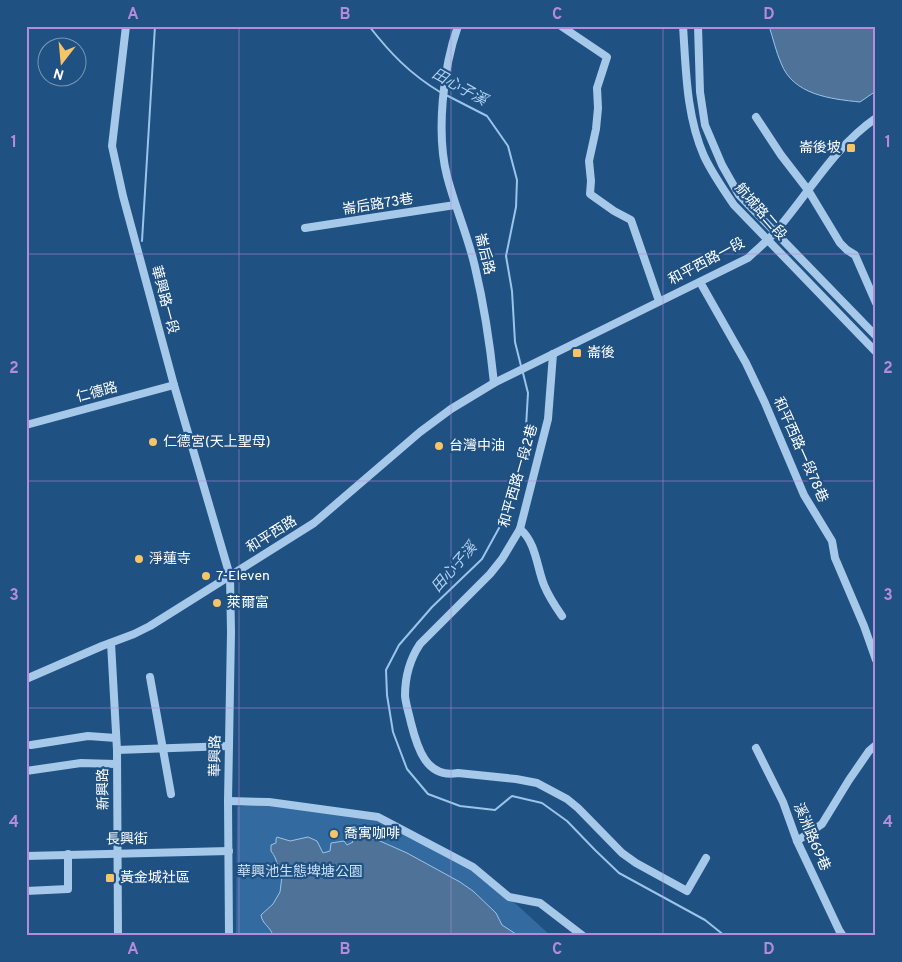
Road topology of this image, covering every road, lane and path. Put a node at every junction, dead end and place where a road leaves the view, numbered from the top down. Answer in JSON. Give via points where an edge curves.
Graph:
{"nodes":[{"id":1,"x":126,"y":26,"type":"edge"},
{"id":2,"x":458,"y":26,"type":"edge"},
{"id":3,"x":560,"y":26,"type":"edge"},
{"id":4,"x":683,"y":26,"type":"edge"},
{"id":5,"x":698,"y":26,"type":"edge"},
{"id":6,"x":756,"y":117,"type":"dead end"},
{"id":7,"x":876,"y":118,"type":"edge"},
{"id":8,"x":808,"y":190,"type":"junction"},
{"id":9,"x":455,"y":205,"type":"junction"},
{"id":10,"x":305,"y":228,"type":"dead end"},
{"id":11,"x":775,"y":233,"type":"junction"},
{"id":12,"x":767,"y":241,"type":"junction"},
{"id":13,"x":700,"y":282,"type":"junction"},
{"id":14,"x":659,"y":301,"type":"junction"},
{"id":15,"x":876,"y":303,"type":"edge"},
{"id":16,"x":876,"y":336,"type":"edge"},
{"id":17,"x":876,"y":352,"type":"edge"},
{"id":18,"x":553,"y":354,"type":"junction"},
{"id":19,"x":508,"y":376,"type":"joint"},
{"id":20,"x":494,"y":383,"type":"junction"},
{"id":21,"x":174,"y":385,"type":"junction"},
{"id":22,"x":26,"y":425,"type":"edge"},
{"id":23,"x":520,"y":529,"type":"junction"},
{"id":24,"x":230,"y":576,"type":"junction"},
{"id":25,"x":562,"y":616,"type":"dead end"},
{"id":26,"x":111,"y":643,"type":"junction"},
{"id":27,"x":876,"y":660,"type":"edge"},
{"id":28,"x":150,"y":677,"type":"dead end"},
{"id":29,"x":26,"y":679,"type":"edge"},
{"id":30,"x":116,"y":738,"type":"junction"},
{"id":31,"x":31,"y":745,"type":"dead end"},
{"id":32,"x":876,"y":745,"type":"edge"},
{"id":33,"x":229,"y":746,"type":"junction"},
{"id":34,"x":164,"y":748,"type":"junction"},
{"id":35,"x":756,"y":748,"type":"dead end"},
{"id":36,"x":117,"y":750,"type":"junction"},
{"id":37,"x":116,"y":764,"type":"junction"},
{"id":38,"x":26,"y":771,"type":"edge"},
{"id":39,"x":171,"y":794,"type":"dead end"},
{"id":40,"x":228,"y":801,"type":"junction"},
{"id":41,"x":797,"y":841,"type":"junction"},
{"id":42,"x":229,"y":851,"type":"junction"},
{"id":43,"x":117,"y":853,"type":"junction"},
{"id":44,"x":68,"y":854,"type":"junction"},
{"id":45,"x":26,"y":856,"type":"edge"},
{"id":46,"x":706,"y":858,"type":"dead end"},
{"id":47,"x":26,"y":890,"type":"edge"},
{"id":48,"x":118,"y":936,"type":"edge"},
{"id":49,"x":229,"y":936,"type":"edge"},
{"id":50,"x":583,"y":936,"type":"edge"},
{"id":51,"x":843,"y":936,"type":"edge"}],
"edges":[{"from":1,"to":21,"type":"street","name":"華興路一段","via":[[112,146]]},
{"from":2,"to":9,"type":"street","name":"崙后路","via":[[446,72],[442,133],[443,154]]},
{"from":3,"to":14,"type":"street","via":[[607,57],[597,88],[596,129],[589,160],[590,194],[631,220]]},
{"from":4,"to":12,"type":"street","name":"航城路二段","via":[[690,109],[704,156],[734,205]]},
{"from":5,"to":11,"type":"street","name":"航城路二段","via":[[700,92],[705,125],[739,195]]},
{"from":6,"to":8,"type":"street"},
{"from":7,"to":8,"type":"street","name":"和平西路一段","via":[[846,142]]},
{"from":8,"to":11,"type":"street","name":"和平西路一段"},
{"from":8,"to":15,"type":"street","via":[[840,243],[854,254]]},
{"from":9,"to":10,"type":"street","name":"崙后路73巷"},
{"from":9,"to":20,"type":"street","name":"崙后路","via":[[475,266]]},
{"from":11,"to":12,"type":"street","name":"和平西路一段"},
{"from":11,"to":16,"type":"street","name":"航城路二段"},
{"from":12,"to":13,"type":"street","name":"和平西路一段","via":[[748,258]]},
{"from":12,"to":17,"type":"street","name":"航城路二段"},
{"from":13,"to":14,"type":"street","name":"和平西路一段"},
{"from":13,"to":27,"type":"street","name":"和平西路一段78巷","via":[[765,403],[804,496],[832,541],[835,558]]},
{"from":14,"to":18,"type":"street","name":"和平西路一段"},
{"from":18,"to":19,"type":"street","name":"和平西路一段"},
{"from":18,"to":23,"type":"street","name":"和平西路一段2巷","via":[[548,419]]},
{"from":19,"to":20,"type":"street","name":"和平西路"},
{"from":20,"to":24,"type":"street","name":"和平西路","via":[[420,432],[314,523]]},
{"from":21,"to":22,"type":"street","name":"仁德路"},
{"from":21,"to":24,"type":"street","name":"華興路一段"},
{"from":23,"to":25,"type":"street","via":[[536,558],[549,596]]},
{"from":23,"to":46,"type":"street","name":"和平西路一段2巷","via":[[490,574],[420,644],[414,654],[405,695],[419,752],[438,771],[537,783],[578,808],[636,864],[687,891]]},
{"from":24,"to":26,"type":"street","name":"和平西路","via":[[150,626]]},
{"from":24,"to":33,"type":"street","name":"華興路"},
{"from":26,"to":29,"type":"street","name":"和平西路"},
{"from":26,"to":30,"type":"street","name":"新興路"},
{"from":28,"to":34,"type":"street"},
{"from":30,"to":31,"type":"street","via":[[88,736]]},
{"from":30,"to":36,"type":"street","name":"新興路"},
{"from":32,"to":41,"type":"street","via":[[822,824]]},
{"from":33,"to":34,"type":"street"},
{"from":33,"to":40,"type":"street","name":"華興路"},
{"from":34,"to":36,"type":"street"},
{"from":34,"to":39,"type":"street"},
{"from":35,"to":41,"type":"street","name":"溪洲路69巷","via":[[783,802]]},
{"from":36,"to":37,"type":"street","name":"新興路"},
{"from":37,"to":38,"type":"street","via":[[81,763]]},
{"from":37,"to":43,"type":"street","name":"新興路"},
{"from":40,"to":42,"type":"street","name":"華興路"},
{"from":40,"to":50,"type":"street","via":[[268,802],[378,817],[473,867],[509,897],[540,903]]},
{"from":41,"to":51,"type":"street","name":"溪洲路69巷"},
{"from":42,"to":43,"type":"street","name":"長興街"},
{"from":42,"to":49,"type":"street","name":"華興路"},
{"from":43,"to":44,"type":"street","name":"長興街"},
{"from":43,"to":48,"type":"street","name":"新興路"},
{"from":44,"to":45,"type":"street","name":"長興街"},
{"from":44,"to":47,"type":"street","via":[[68,889]]}]}
